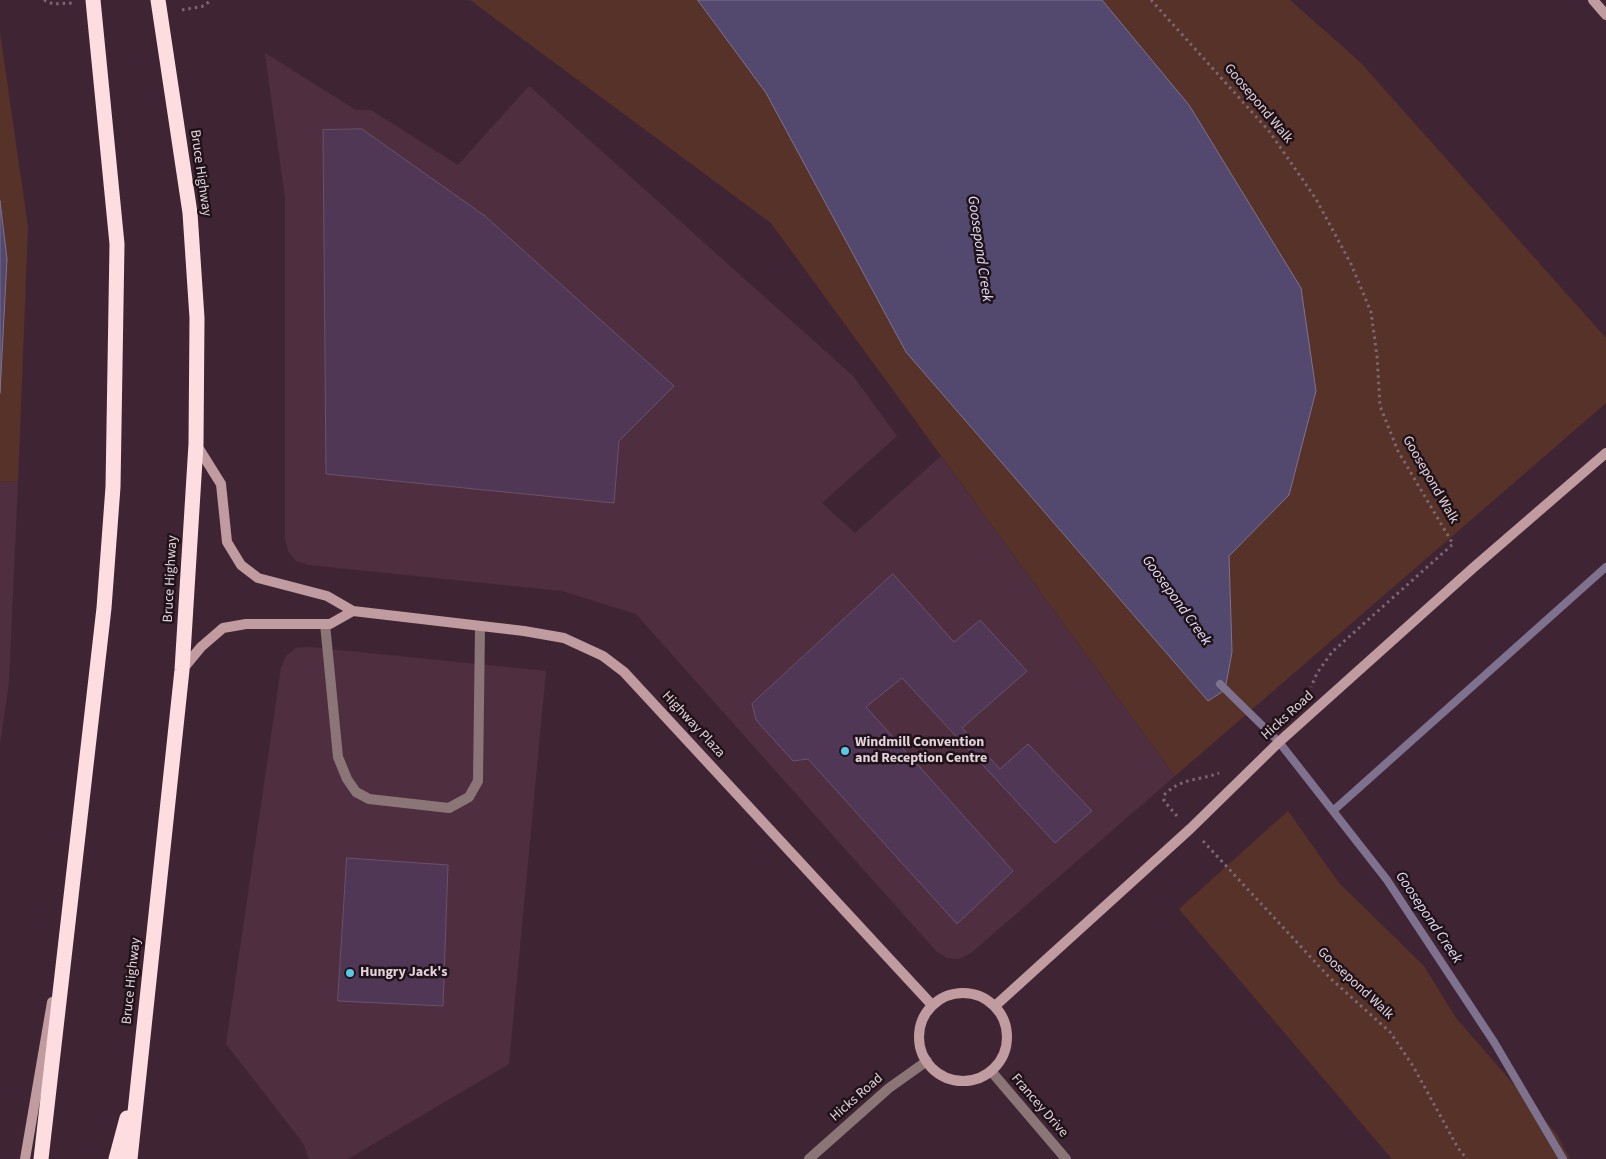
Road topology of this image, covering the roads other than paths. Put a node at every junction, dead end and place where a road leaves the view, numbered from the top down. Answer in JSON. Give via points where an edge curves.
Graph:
{"nodes":[{"id":1,"x":1594,"y":0,"type":"edge"},
{"id":2,"x":93,"y":1,"type":"edge"},
{"id":3,"x":159,"y":7,"type":"edge"},
{"id":4,"x":1606,"y":15,"type":"edge"},
{"id":5,"x":196,"y":444,"type":"junction"},
{"id":6,"x":1606,"y":453,"type":"edge"},
{"id":7,"x":353,"y":611,"type":"junction"},
{"id":8,"x":325,"y":624,"type":"junction"},
{"id":9,"x":480,"y":626,"type":"junction"},
{"id":10,"x":182,"y":670,"type":"junction"},
{"id":11,"x":67,"y":918,"type":"junction"},
{"id":12,"x":932,"y":1005,"type":"junction"},
{"id":13,"x":995,"y":1006,"type":"junction"},
{"id":14,"x":927,"y":1061,"type":"junction"},
{"id":15,"x":991,"y":1071,"type":"junction"},
{"id":16,"x":138,"y":1078,"type":"junction"},
{"id":17,"x":25,"y":1159,"type":"edge"},
{"id":18,"x":41,"y":1159,"type":"edge"},
{"id":19,"x":116,"y":1159,"type":"edge"},
{"id":20,"x":130,"y":1159,"type":"edge"},
{"id":21,"x":809,"y":1159,"type":"edge"},
{"id":22,"x":1066,"y":1159,"type":"edge"}],
"edges":[{"from":1,"to":4,"type":"street"},
{"from":2,"to":11,"type":"highway","via":[[117,244],[114,487],[104,608]]},
{"from":3,"to":5,"type":"highway","name":"Bruce Highway","via":[[190,213],[197,318]]},
{"from":5,"to":7,"type":"street","name":"Highway Plaza","via":[[221,484],[227,542],[241,565],[258,578],[327,596]]},
{"from":5,"to":10,"type":"highway","name":"Bruce Highway"},
{"from":6,"to":13,"type":"street","name":"Hicks Road","via":[[1286,736]]},
{"from":7,"to":8,"type":"street"},
{"from":7,"to":9,"type":"street","name":"Highway Plaza"},
{"from":8,"to":9,"type":"street","via":[[338,757],[347,779],[356,792],[369,799],[449,808],[469,796],[478,781]]},
{"from":8,"to":10,"type":"street","via":[[246,624],[223,628]]},
{"from":9,"to":12,"type":"street","name":"Highway Plaza","via":[[564,638],[603,656],[624,672]]},
{"from":10,"to":16,"type":"highway","name":"Bruce Highway"},
{"from":11,"to":17,"type":"street"},
{"from":11,"to":18,"type":"highway"},
{"from":12,"to":13,"type":"street","via":[[956,993],[979,996]]},
{"from":12,"to":14,"type":"street","via":[[923,1018],[919,1038]]},
{"from":13,"to":15,"type":"street","via":[[1004,1020],[1007,1038],[1004,1053]]},
{"from":14,"to":15,"type":"street","via":[[937,1072],[951,1079],[981,1077]]},
{"from":14,"to":21,"type":"street","name":"Hicks Road","via":[[888,1088]]},
{"from":15,"to":22,"type":"street","name":"Francey Drive"},
{"from":16,"to":19,"type":"highway"},
{"from":16,"to":20,"type":"highway","name":"Bruce Highway"}]}
